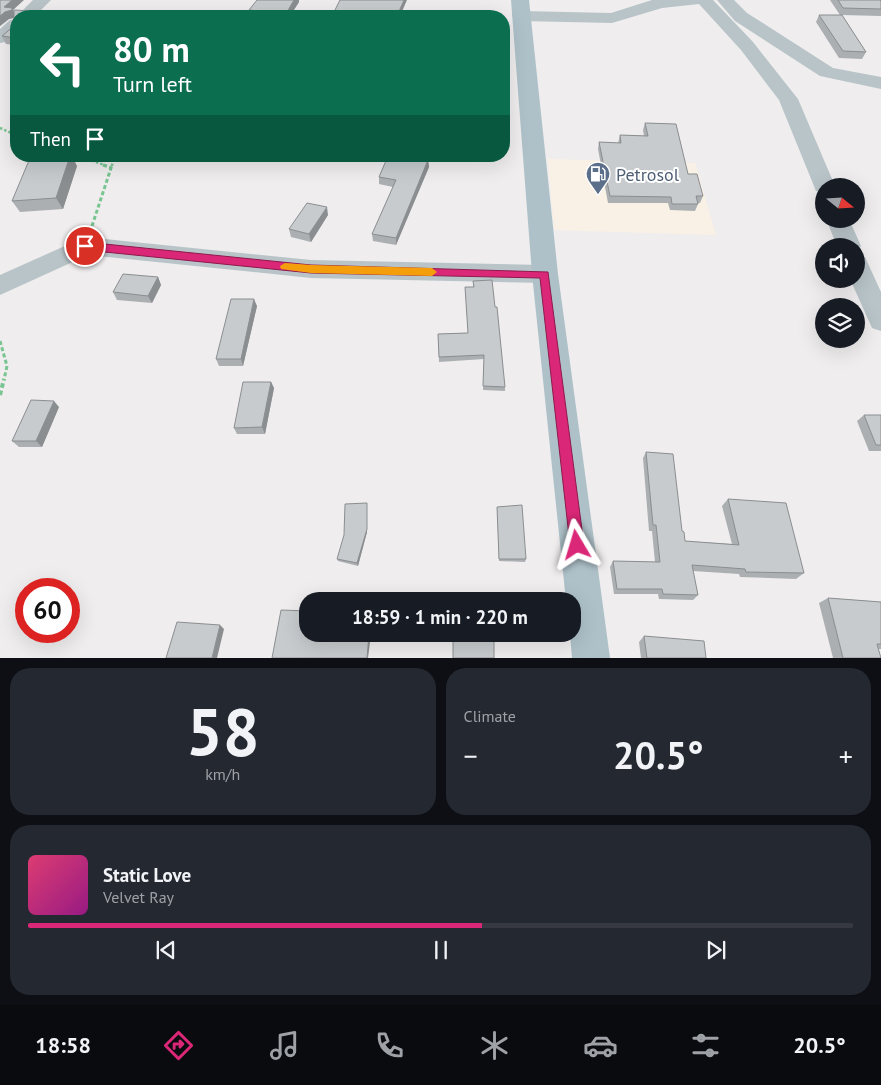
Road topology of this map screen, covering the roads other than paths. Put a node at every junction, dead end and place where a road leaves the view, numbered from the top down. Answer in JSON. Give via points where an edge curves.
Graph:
{"nodes":[{"id":1,"x":43,"y":0,"type":"edge"},
{"id":2,"x":697,"y":0,"type":"edge"},
{"id":3,"x":704,"y":0,"type":"edge"},
{"id":4,"x":725,"y":0,"type":"edge"},
{"id":5,"x":520,"y":8,"type":"edge"},
{"id":6,"x":32,"y":10,"type":"edge"},
{"id":7,"x":10,"y":29,"type":"edge"},
{"id":8,"x":0,"y":38,"type":"edge"},
{"id":9,"x":881,"y":83,"type":"edge"},
{"id":10,"x":821,"y":178,"type":"edge"},
{"id":11,"x":544,"y":274,"type":"junction"},
{"id":12,"x":865,"y":284,"type":"edge"},
{"id":13,"x":0,"y":286,"type":"edge"},
{"id":14,"x":881,"y":321,"type":"edge"},
{"id":15,"x":591,"y":658,"type":"edge"}],
"edges":[{"from":1,"to":6,"type":"street"},
{"from":2,"to":5,"type":"street","via":[[660,2],[612,18]]},
{"from":3,"to":10,"type":"street","via":[[747,46],[788,99]]},
{"from":4,"to":9,"type":"street","via":[[741,17],[827,72]]},
{"from":5,"to":11,"type":"main road"},
{"from":7,"to":8,"type":"street"},
{"from":11,"to":13,"type":"street","via":[[311,269],[85,246]]},
{"from":11,"to":15,"type":"main road"},
{"from":12,"to":14,"type":"street"}]}
